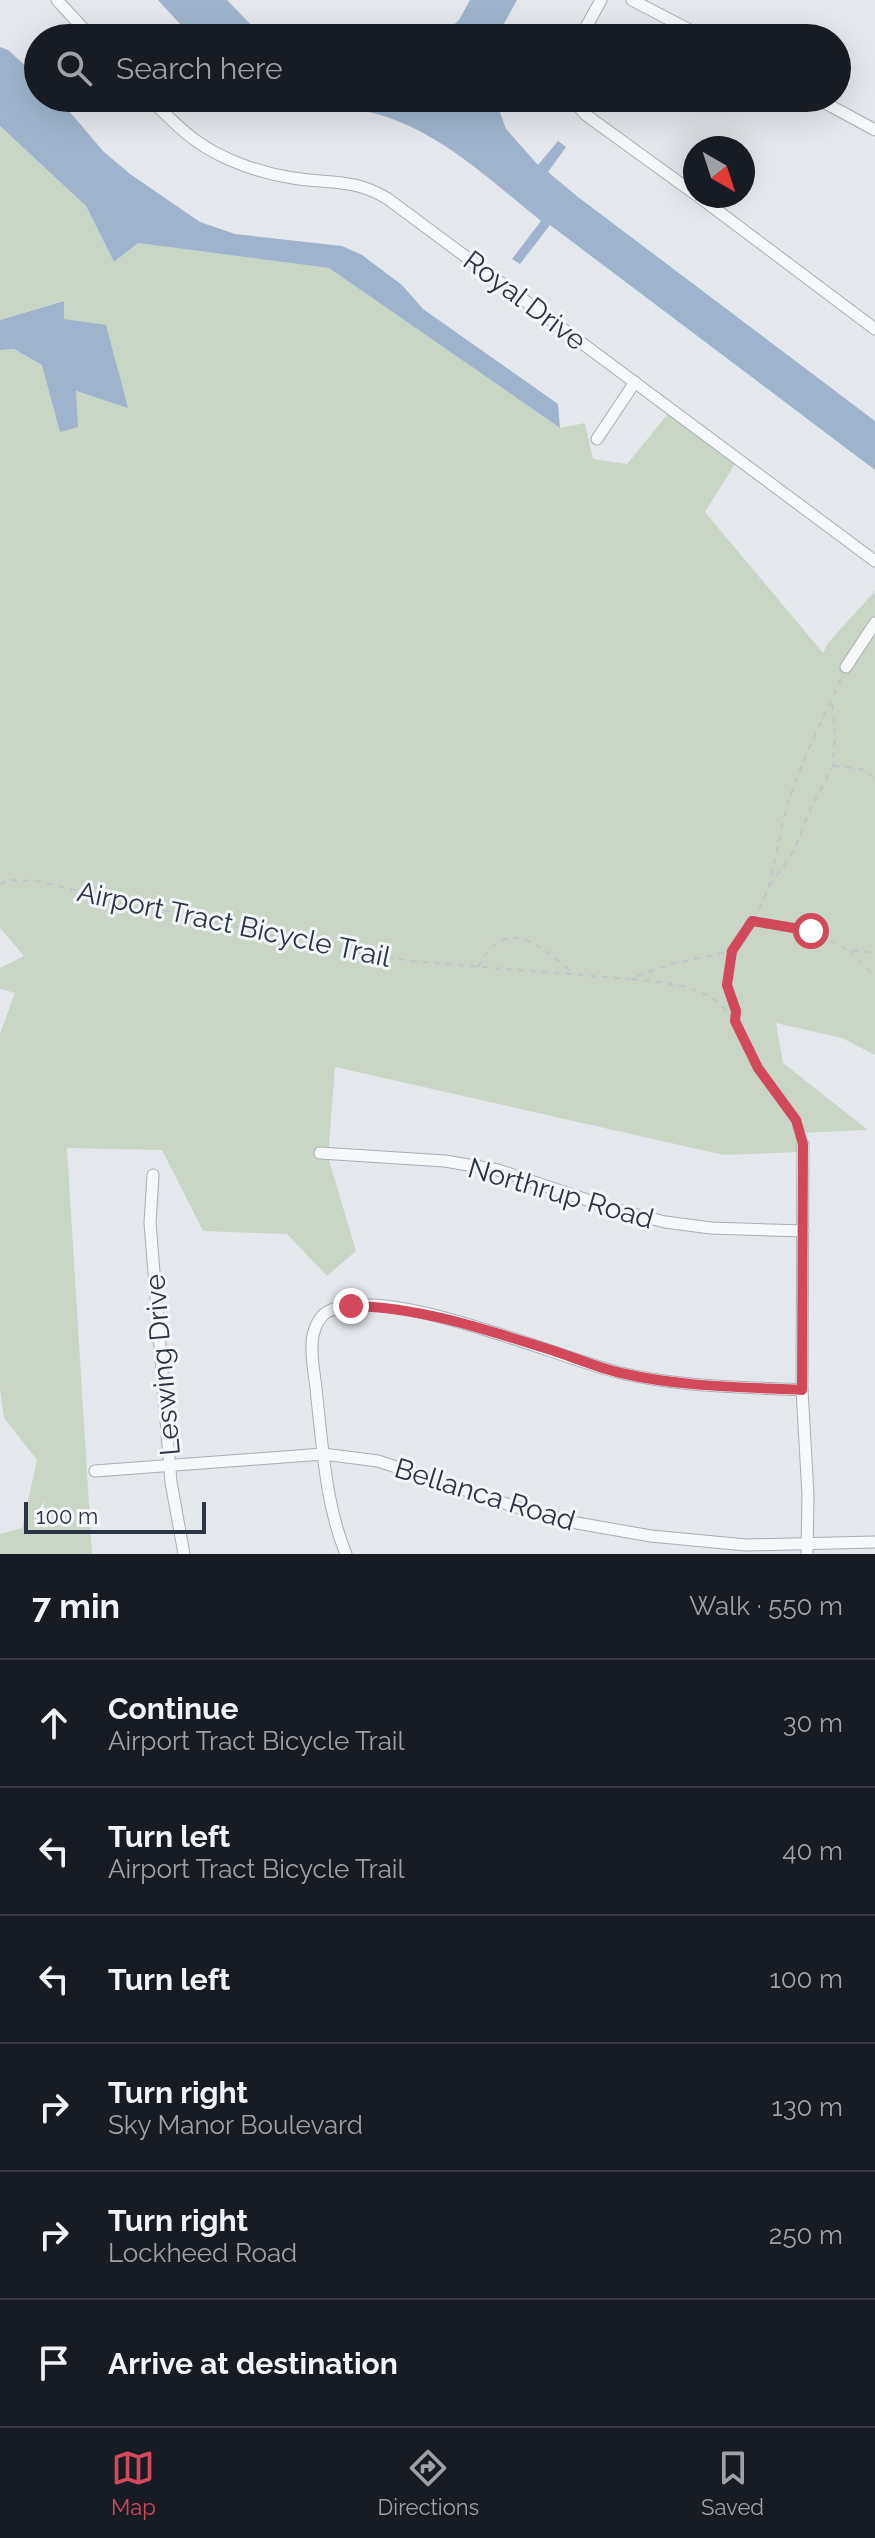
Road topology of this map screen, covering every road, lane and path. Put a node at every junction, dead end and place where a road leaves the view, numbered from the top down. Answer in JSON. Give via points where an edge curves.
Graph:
{"nodes":[{"id":1,"x":57,"y":0,"type":"edge"},
{"id":2,"x":601,"y":0,"type":"edge"},
{"id":3,"x":632,"y":0,"type":"edge"},
{"id":4,"x":79,"y":24,"type":"edge"},
{"id":5,"x":588,"y":24,"type":"edge"},
{"id":6,"x":678,"y":24,"type":"edge"},
{"id":7,"x":164,"y":112,"type":"edge"},
{"id":8,"x":583,"y":112,"type":"edge"},
{"id":9,"x":842,"y":112,"type":"edge"},
{"id":10,"x":875,"y":130,"type":"edge"},
{"id":11,"x":683,"y":186,"type":"edge"},
{"id":12,"x":713,"y":208,"type":"edge"},
{"id":13,"x":875,"y":329,"type":"edge"},
{"id":14,"x":635,"y":382,"type":"junction"},
{"id":15,"x":597,"y":439,"type":"dead end"},
{"id":16,"x":875,"y":561,"type":"edge"},
{"id":17,"x":875,"y":623,"type":"edge"},
{"id":18,"x":846,"y":667,"type":"joint"},
{"id":19,"x":832,"y":700,"type":"junction"},
{"id":20,"x":833,"y":766,"type":"junction"},
{"id":21,"x":875,"y":778,"type":"edge"},
{"id":22,"x":0,"y":884,"type":"edge"},
{"id":23,"x":767,"y":889,"type":"junction"},
{"id":24,"x":752,"y":921,"type":"junction"},
{"id":25,"x":848,"y":950,"type":"junction"},
{"id":26,"x":732,"y":951,"type":"junction"},
{"id":27,"x":875,"y":953,"type":"edge"},
{"id":28,"x":478,"y":967,"type":"junction"},
{"id":29,"x":574,"y":974,"type":"junction"},
{"id":30,"x":875,"y":976,"type":"edge"},
{"id":31,"x":629,"y":979,"type":"junction"},
{"id":32,"x":735,"y":1021,"type":"junction"},
{"id":33,"x":803,"y":1144,"type":"joint"},
{"id":34,"x":320,"y":1153,"type":"dead end"},
{"id":35,"x":153,"y":1175,"type":"dead end"},
{"id":36,"x":803,"y":1231,"type":"junction"},
{"id":37,"x":802,"y":1390,"type":"junction"},
{"id":38,"x":323,"y":1454,"type":"junction"},
{"id":39,"x":170,"y":1464,"type":"junction"},
{"id":40,"x":95,"y":1471,"type":"dead end"},
{"id":41,"x":875,"y":1542,"type":"edge"},
{"id":42,"x":807,"y":1549,"type":"edge"},
{"id":43,"x":184,"y":1554,"type":"edge"},
{"id":44,"x":346,"y":1554,"type":"edge"}],
"edges":[{"from":1,"to":4,"type":"street"},
{"from":2,"to":5,"type":"street"},
{"from":3,"to":6,"type":"street"},
{"from":7,"to":14,"type":"street","name":"Royal Drive","via":[[195,140],[241,163],[294,178],[370,188]]},
{"from":8,"to":11,"type":"street"},
{"from":9,"to":10,"type":"street"},
{"from":12,"to":13,"type":"street"},
{"from":14,"to":15,"type":"street"},
{"from":14,"to":16,"type":"street","name":"Royal Drive"},
{"from":17,"to":18,"type":"street"},
{"from":18,"to":19,"type":"path"},
{"from":19,"to":20,"type":"path"},
{"from":19,"to":23,"type":"path","via":[[787,806]]},
{"from":20,"to":21,"type":"path","via":[[862,769]]},
{"from":20,"to":23,"type":"path","via":[[793,852]]},
{"from":22,"to":28,"type":"path","name":"Airport Tract Bicycle Trail","via":[[36,881],[351,953]]},
{"from":23,"to":24,"type":"path"},
{"from":24,"to":25,"type":"path","via":[[811,931]]},
{"from":24,"to":26,"type":"path"},
{"from":25,"to":27,"type":"path"},
{"from":25,"to":30,"type":"path"},
{"from":26,"to":31,"type":"path","name":"Airport Tract Bicycle Trail"},
{"from":26,"to":32,"type":"path","via":[[727,985]]},
{"from":28,"to":29,"type":"path","name":"Airport Tract Bicycle Trail"},
{"from":28,"to":29,"type":"path","via":[[486,951],[506,936],[540,947]]},
{"from":29,"to":31,"type":"path","name":"Airport Tract Bicycle Trail"},
{"from":31,"to":32,"type":"path","via":[[708,994]]},
{"from":32,"to":33,"type":"path","via":[[758,1068],[796,1120]]},
{"from":33,"to":36,"type":"street"},
{"from":34,"to":36,"type":"street","name":"Northrup Road","via":[[498,1170],[665,1222]]},
{"from":35,"to":39,"type":"street","name":"Leswing Drive","via":[[150,1223]]},
{"from":36,"to":37,"type":"street"},
{"from":37,"to":38,"type":"street","via":[[698,1386],[618,1372],[478,1327],[386,1306],[351,1306],[326,1313],[312,1342]]},
{"from":37,"to":42,"type":"street"},
{"from":38,"to":39,"type":"street","name":"Bellanca Road"},
{"from":38,"to":42,"type":"street","name":"Bellanca Road","via":[[378,1461],[577,1523],[651,1536]]},
{"from":38,"to":44,"type":"street"},
{"from":39,"to":40,"type":"street","name":"Bellanca Road"},
{"from":39,"to":43,"type":"street","name":"Leswing Drive"},
{"from":41,"to":42,"type":"street","name":"Bellanca Road"}]}
